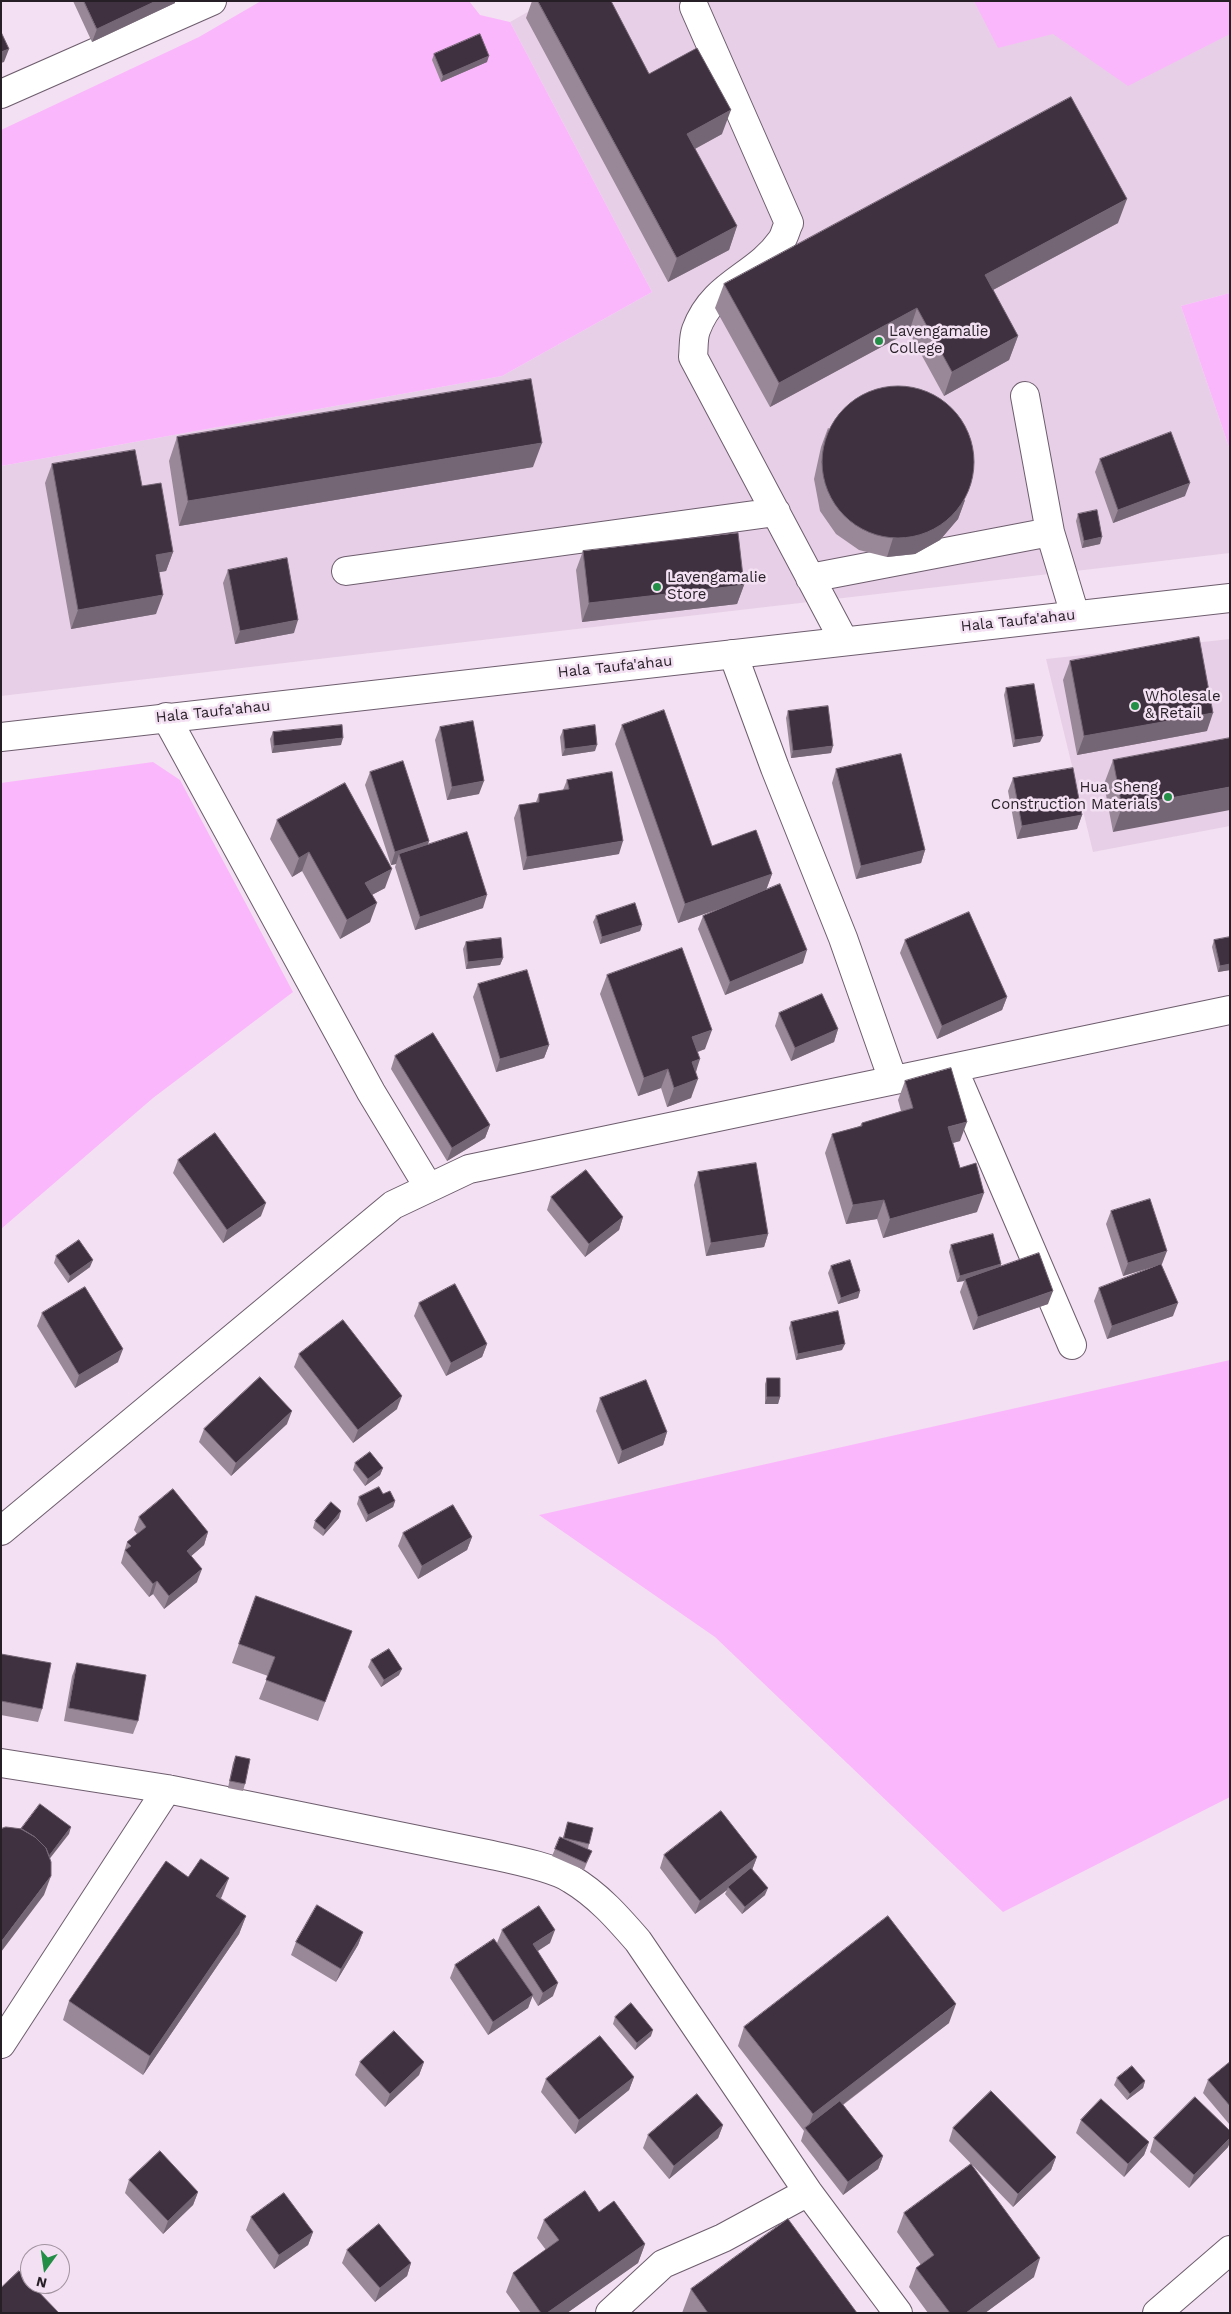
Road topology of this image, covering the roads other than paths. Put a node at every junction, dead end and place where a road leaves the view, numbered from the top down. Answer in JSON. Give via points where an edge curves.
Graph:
{"nodes":[{"id":1,"x":212,"y":1,"type":"edge"},
{"id":2,"x":694,"y":7,"type":"dead end"},
{"id":3,"x":1,"y":94,"type":"edge"},
{"id":4,"x":1025,"y":396,"type":"dead end"},
{"id":5,"x":776,"y":512,"type":"junction"},
{"id":6,"x":1050,"y":532,"type":"junction"},
{"id":7,"x":346,"y":571,"type":"dead end"},
{"id":8,"x":810,"y":578,"type":"junction"},
{"id":9,"x":1230,"y":598,"type":"edge"},
{"id":10,"x":1075,"y":615,"type":"junction"},
{"id":11,"x":844,"y":641,"type":"junction"},
{"id":12,"x":733,"y":654,"type":"junction"},
{"id":13,"x":166,"y":718,"type":"junction"},
{"id":14,"x":1,"y":737,"type":"edge"},
{"id":15,"x":1230,"y":1010,"type":"edge"},
{"id":16,"x":953,"y":1068,"type":"junction"},
{"id":17,"x":893,"y":1080,"type":"junction"},
{"id":18,"x":429,"y":1188,"type":"junction"},
{"id":19,"x":1072,"y":1345,"type":"dead end"},
{"id":20,"x":1,"y":1531,"type":"edge"},
{"id":21,"x":1,"y":1763,"type":"edge"},
{"id":22,"x":166,"y":1789,"type":"junction"},
{"id":23,"x":1,"y":2044,"type":"edge"},
{"id":24,"x":808,"y":2192,"type":"junction"},
{"id":25,"x":1230,"y":2250,"type":"edge"},
{"id":26,"x":610,"y":2313,"type":"edge"},
{"id":27,"x":898,"y":2313,"type":"edge"},
{"id":28,"x":1157,"y":2313,"type":"edge"}],
"edges":[{"from":1,"to":3,"type":"street"},
{"from":2,"to":5,"type":"street","via":[[789,223],[782,240],[767,258],[722,290],[705,311],[695,331],[693,357]]},
{"from":4,"to":6,"type":"street"},
{"from":5,"to":7,"type":"street"},
{"from":5,"to":8,"type":"street"},
{"from":6,"to":8,"type":"street"},
{"from":6,"to":10,"type":"street"},
{"from":8,"to":11,"type":"street"},
{"from":9,"to":10,"type":"street","name":"Hala Taufa'ahau"},
{"from":10,"to":11,"type":"street","name":"Hala Taufa'ahau"},
{"from":11,"to":12,"type":"street","name":"Hala Taufa'ahau"},
{"from":12,"to":13,"type":"street","name":"Hala Taufa'ahau"},
{"from":12,"to":17,"type":"street","via":[[843,938]]},
{"from":13,"to":14,"type":"street","name":"Hala Taufa'ahau"},
{"from":13,"to":18,"type":"street","via":[[371,1092]]},
{"from":15,"to":16,"type":"street"},
{"from":16,"to":17,"type":"street"},
{"from":16,"to":19,"type":"street"},
{"from":17,"to":18,"type":"street","via":[[468,1168]]},
{"from":18,"to":20,"type":"street","via":[[393,1205]]},
{"from":21,"to":22,"type":"street"},
{"from":22,"to":23,"type":"street"},
{"from":22,"to":24,"type":"street","via":[[487,1854],[570,1878],[607,1906],[638,1942]]},
{"from":24,"to":26,"type":"street","via":[[723,2238],[664,2264]]},
{"from":24,"to":27,"type":"street"},
{"from":25,"to":28,"type":"street"}]}
